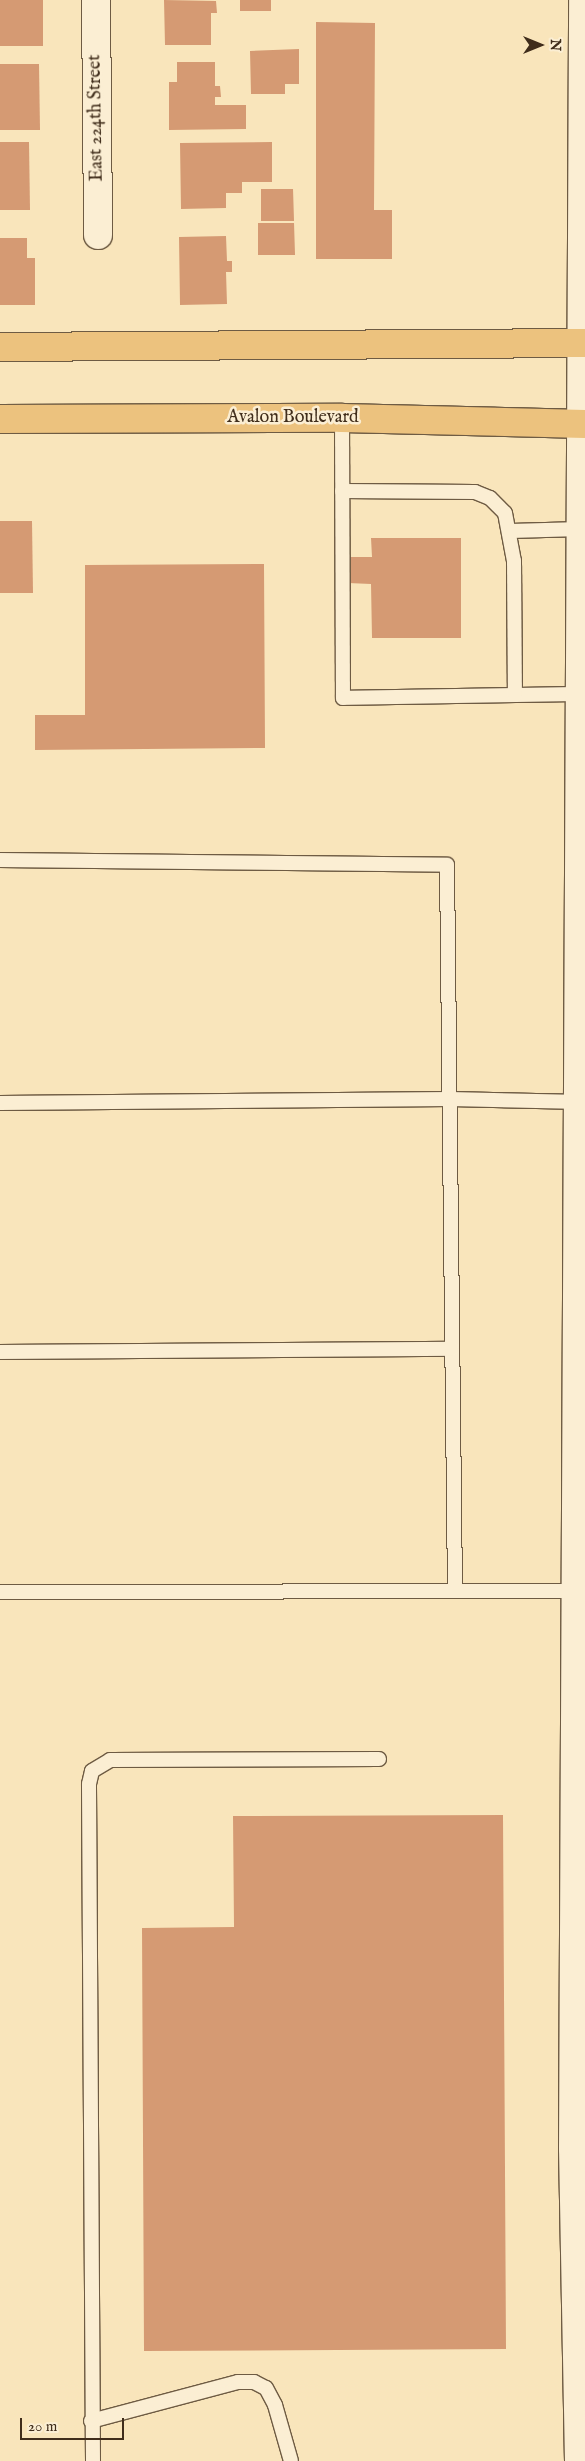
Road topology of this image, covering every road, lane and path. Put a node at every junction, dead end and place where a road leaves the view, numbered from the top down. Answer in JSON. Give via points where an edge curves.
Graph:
{"nodes":[{"id":1,"x":96,"y":0,"type":"edge"},
{"id":2,"x":582,"y":0,"type":"edge"},
{"id":3,"x":98,"y":235,"type":"dead end"},
{"id":4,"x":583,"y":343,"type":"edge"},
{"id":5,"x":0,"y":347,"type":"edge"},
{"id":6,"x":342,"y":418,"type":"junction"},
{"id":7,"x":0,"y":419,"type":"edge"},
{"id":8,"x":583,"y":424,"type":"edge"},
{"id":9,"x":342,"y":491,"type":"junction"},
{"id":10,"x":581,"y":528,"type":"junction"},
{"id":11,"x":510,"y":531,"type":"junction"},
{"id":12,"x":583,"y":694,"type":"edge"},
{"id":13,"x":515,"y":695,"type":"junction"},
{"id":14,"x":0,"y":860,"type":"edge"},
{"id":15,"x":450,"y":1099,"type":"junction"},
{"id":16,"x":581,"y":1102,"type":"edge"},
{"id":17,"x":0,"y":1104,"type":"edge"},
{"id":18,"x":452,"y":1349,"type":"junction"},
{"id":19,"x":0,"y":1352,"type":"edge"},
{"id":20,"x":455,"y":1590,"type":"junction"},
{"id":21,"x":577,"y":1591,"type":"junction"},
{"id":22,"x":0,"y":1592,"type":"edge"},
{"id":23,"x":379,"y":1759,"type":"dead end"},
{"id":24,"x":91,"y":2421,"type":"junction"},
{"id":25,"x":93,"y":2461,"type":"edge"},
{"id":26,"x":291,"y":2461,"type":"edge"},
{"id":27,"x":580,"y":2461,"type":"edge"}],
"edges":[{"from":1,"to":3,"type":"main road","name":"East 224th Street"},
{"from":2,"to":4,"type":"main road"},
{"from":4,"to":5,"type":"main road"},
{"from":4,"to":8,"type":"main road"},
{"from":6,"to":7,"type":"main road","name":"Avalon Boulevard"},
{"from":6,"to":8,"type":"main road","name":"Avalon Boulevard"},
{"from":6,"to":9,"type":"lane"},
{"from":8,"to":10,"type":"main road"},
{"from":9,"to":11,"type":"lane","via":[[475,492],[500,508]]},
{"from":9,"to":13,"type":"lane","via":[[343,698]]},
{"from":10,"to":11,"type":"lane"},
{"from":10,"to":12,"type":"main road"},
{"from":11,"to":13,"type":"lane","via":[[514,561]]},
{"from":12,"to":13,"type":"lane"},
{"from":12,"to":16,"type":"main road"},
{"from":14,"to":15,"type":"lane","via":[[447,864]]},
{"from":15,"to":16,"type":"lane"},
{"from":15,"to":17,"type":"lane"},
{"from":15,"to":18,"type":"lane"},
{"from":16,"to":21,"type":"main road"},
{"from":18,"to":19,"type":"lane"},
{"from":18,"to":20,"type":"lane"},
{"from":20,"to":21,"type":"lane"},
{"from":20,"to":22,"type":"lane"},
{"from":21,"to":27,"type":"main road","via":[[573,2148]]},
{"from":23,"to":24,"type":"lane","via":[[110,1760],[92,1771],[89,1784]]},
{"from":24,"to":25,"type":"lane"},
{"from":24,"to":26,"type":"lane","via":[[238,2382],[254,2382],[266,2388],[275,2405]]}]}
